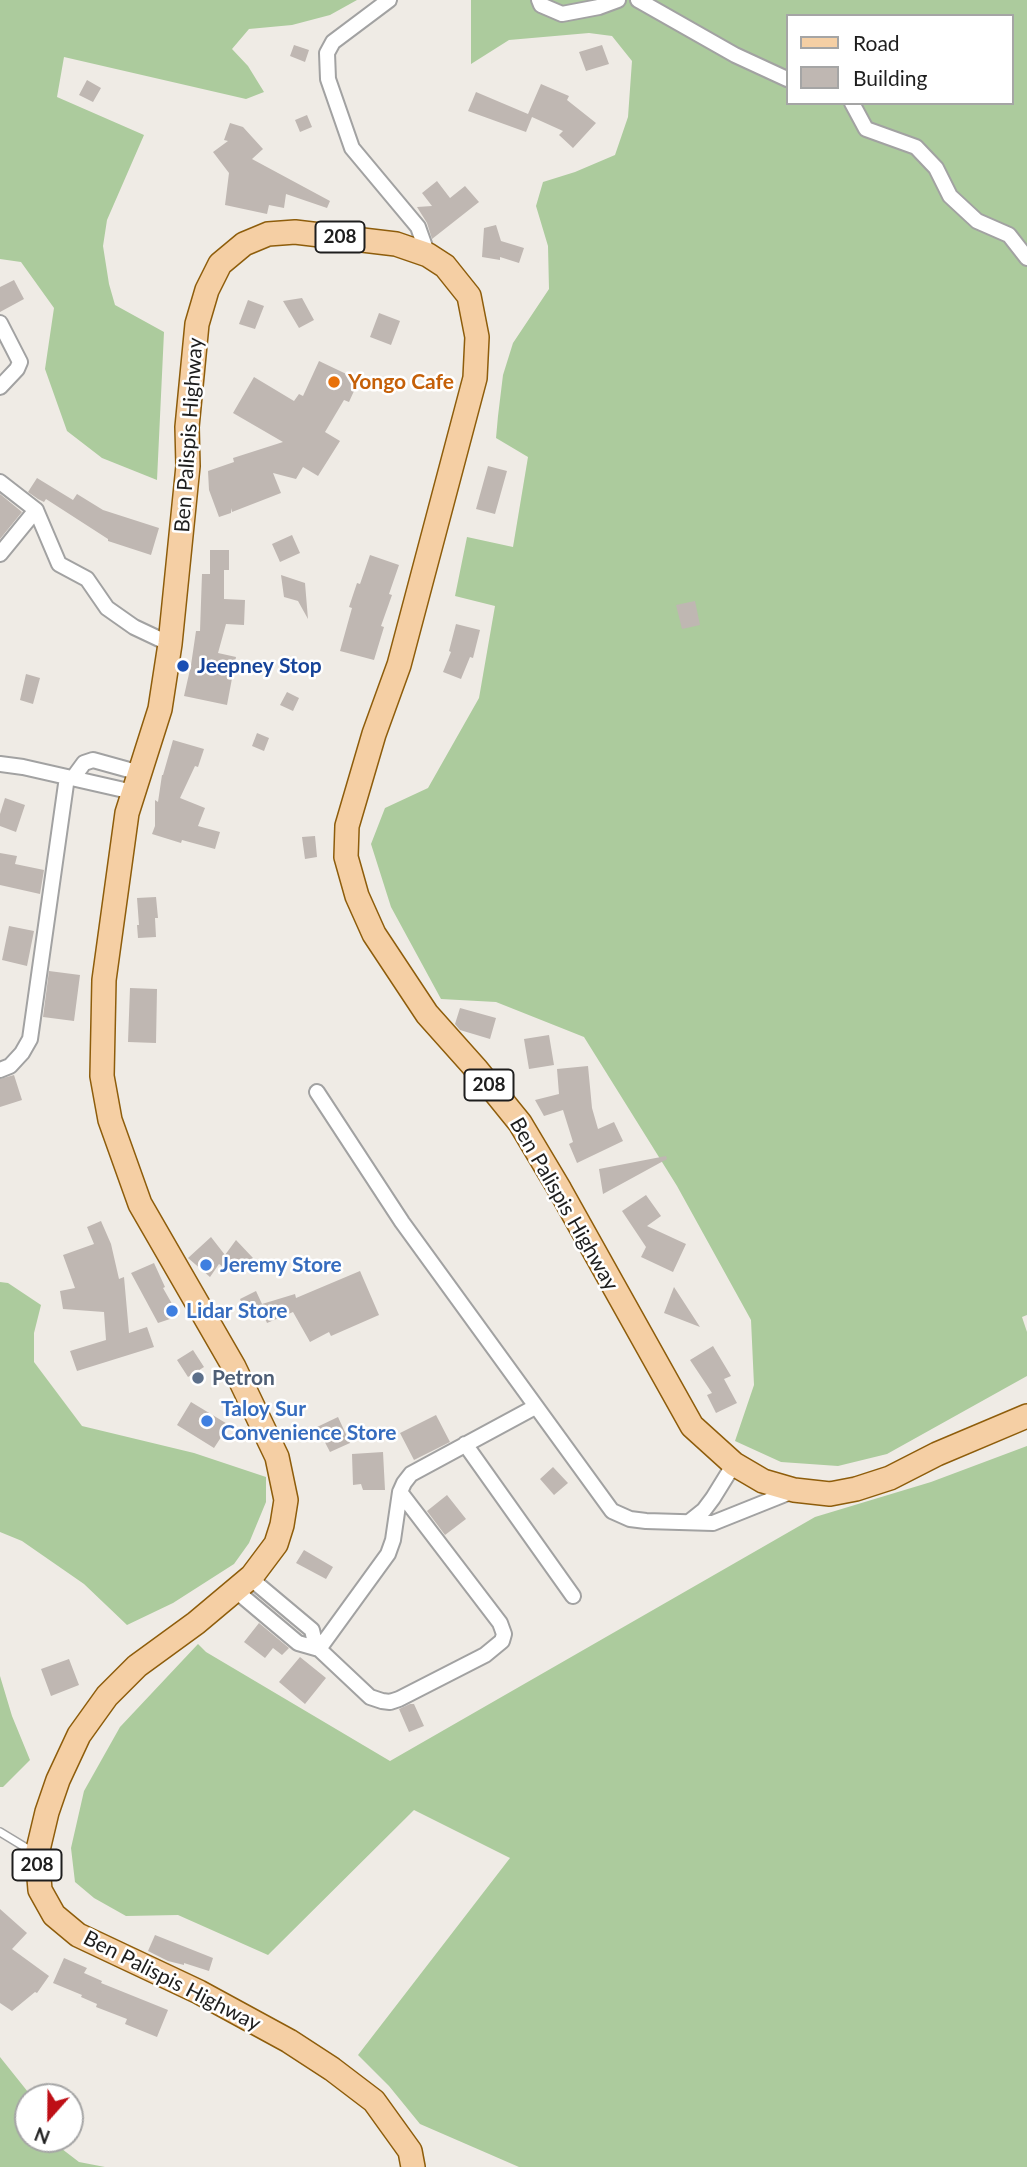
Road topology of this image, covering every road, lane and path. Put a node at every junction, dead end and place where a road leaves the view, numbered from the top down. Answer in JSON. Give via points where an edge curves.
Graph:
{"nodes":[{"id":1,"x":389,"y":0,"type":"edge"},
{"id":2,"x":538,"y":0,"type":"edge"},
{"id":3,"x":618,"y":0,"type":"edge"},
{"id":4,"x":638,"y":0,"type":"edge"},
{"id":5,"x":786,"y":79,"type":"edge"},
{"id":6,"x":853,"y":105,"type":"edge"},
{"id":7,"x":428,"y":255,"type":"junction"},
{"id":8,"x":1027,"y":258,"type":"edge"},
{"id":9,"x":0,"y":323,"type":"edge"},
{"id":10,"x":0,"y":387,"type":"edge"},
{"id":11,"x":0,"y":482,"type":"edge"},
{"id":12,"x":36,"y":510,"type":"junction"},
{"id":13,"x":0,"y":554,"type":"edge"},
{"id":14,"x":170,"y":644,"type":"junction"},
{"id":15,"x":0,"y":764,"type":"edge"},
{"id":16,"x":70,"y":778,"type":"junction"},
{"id":17,"x":137,"y":783,"type":"junction"},
{"id":18,"x":0,"y":1070,"type":"edge"},
{"id":19,"x":317,"y":1092,"type":"dead end"},
{"id":20,"x":535,"y":1407,"type":"junction"},
{"id":21,"x":1027,"y":1416,"type":"edge"},
{"id":22,"x":465,"y":1444,"type":"junction"},
{"id":23,"x":734,"y":1464,"type":"junction"},
{"id":24,"x":794,"y":1490,"type":"junction"},
{"id":25,"x":400,"y":1492,"type":"junction"},
{"id":26,"x":689,"y":1522,"type":"junction"},
{"id":27,"x":242,"y":1584,"type":"junction"},
{"id":28,"x":573,"y":1596,"type":"dead end"},
{"id":29,"x":317,"y":1648,"type":"junction"},
{"id":30,"x":0,"y":1832,"type":"edge"},
{"id":31,"x":37,"y":1854,"type":"junction"},
{"id":32,"x":413,"y":2167,"type":"edge"}],
"edges":[{"from":1,"to":7,"type":"street","via":[[333,42],[327,53],[328,79],[352,148],[418,227]]},
{"from":2,"to":3,"type":"street","via":[[562,14]]},
{"from":4,"to":5,"type":"street","via":[[734,55]]},
{"from":6,"to":8,"type":"street","via":[[866,129],[916,147],[936,168],[950,196],[977,221],[1009,234]]},
{"from":7,"to":14,"type":"main road","name":"Ben Palispis Highway","number":"208","via":[[396,244],[268,233],[244,244],[220,264],[197,324]]},
{"from":7,"to":23,"type":"main road","name":"Ben Palispis Highway","number":"208","via":[[445,266],[469,296],[477,337],[475,379],[399,666],[347,826],[346,857],[374,934],[427,1014],[520,1123],[692,1426]]},
{"from":9,"to":10,"type":"street","via":[[20,362]]},
{"from":11,"to":12,"type":"street"},
{"from":12,"to":13,"type":"street"},
{"from":12,"to":14,"type":"street","via":[[59,564],[88,579],[107,608]]},
{"from":14,"to":17,"type":"main road","name":"Ben Palispis Highway","number":"208","via":[[160,709]]},
{"from":15,"to":16,"type":"street"},
{"from":16,"to":17,"type":"street"},
{"from":16,"to":17,"type":"street","via":[[93,760]]},
{"from":16,"to":18,"type":"street","via":[[30,1039],[10,1066]]},
{"from":17,"to":27,"type":"main road","name":"Ben Palispis Highway","number":"208","via":[[127,813],[108,942],[102,1076],[110,1120],[141,1204],[234,1367],[277,1457],[286,1500],[282,1525],[276,1544]]},
{"from":19,"to":20,"type":"street","via":[[402,1222]]},
{"from":20,"to":22,"type":"street"},
{"from":20,"to":26,"type":"street","via":[[612,1511],[630,1519]]},
{"from":21,"to":24,"type":"main road","name":"Ben Palispis Highway","number":"208","via":[[856,1489],[830,1494]]},
{"from":22,"to":25,"type":"street","via":[[411,1474]]},
{"from":22,"to":28,"type":"street"},
{"from":23,"to":24,"type":"main road","name":"Ben Palispis Highway","number":"208","via":[[763,1481]]},
{"from":23,"to":26,"type":"street","via":[[704,1510]]},
{"from":24,"to":26,"type":"street","via":[[713,1523]]},
{"from":25,"to":29,"type":"street","via":[[388,1554]]},
{"from":25,"to":29,"type":"street","via":[[500,1623],[502,1641],[485,1655],[390,1702],[370,1697]]},
{"from":27,"to":29,"type":"street","via":[[298,1643]]},
{"from":27,"to":31,"type":"main road","name":"Ben Palispis Highway","number":"208","via":[[137,1666],[107,1696],[79,1735],[58,1780]]},
{"from":30,"to":31,"type":"lane"},
{"from":31,"to":32,"type":"main road","name":"Ben Palispis Highway","number":"208","via":[[40,1889],[54,1915],[107,1950],[199,1992],[332,2068],[374,2101],[410,2151]]}]}
